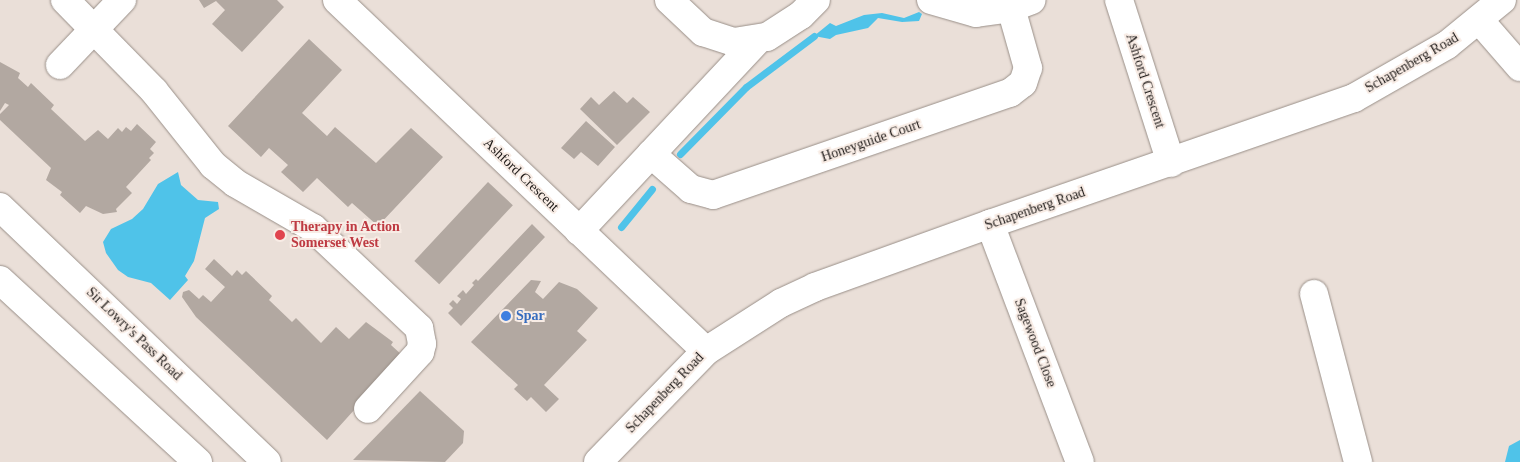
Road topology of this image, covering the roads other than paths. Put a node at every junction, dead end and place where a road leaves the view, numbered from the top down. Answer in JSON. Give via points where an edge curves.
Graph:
{"nodes":[{"id":1,"x":65,"y":0,"type":"edge"},
{"id":2,"x":122,"y":0,"type":"edge"},
{"id":3,"x":337,"y":0,"type":"edge"},
{"id":4,"x":669,"y":0,"type":"edge"},
{"id":5,"x":816,"y":0,"type":"edge"},
{"id":6,"x":931,"y":0,"type":"edge"},
{"id":7,"x":1118,"y":0,"type":"edge"},
{"id":8,"x":1502,"y":0,"type":"edge"},
{"id":9,"x":1021,"y":4,"type":"edge"},
{"id":10,"x":1480,"y":21,"type":"junction"},
{"id":11,"x":94,"y":30,"type":"junction"},
{"id":12,"x":758,"y":40,"type":"junction"},
{"id":13,"x":60,"y":65,"type":"dead end"},
{"id":14,"x":1520,"y":67,"type":"edge"},
{"id":15,"x":651,"y":154,"type":"junction"},
{"id":16,"x":1171,"y":162,"type":"junction"},
{"id":17,"x":0,"y":207,"type":"edge"},
{"id":18,"x":990,"y":224,"type":"junction"},
{"id":19,"x":579,"y":231,"type":"junction"},
{"id":20,"x":0,"y":280,"type":"edge"},
{"id":21,"x":1314,"y":294,"type":"dead end"},
{"id":22,"x":706,"y":351,"type":"junction"},
{"id":23,"x":368,"y":410,"type":"dead end"},
{"id":24,"x":198,"y":462,"type":"edge"},
{"id":25,"x":267,"y":462,"type":"edge"},
{"id":26,"x":598,"y":462,"type":"edge"},
{"id":27,"x":1080,"y":462,"type":"edge"},
{"id":28,"x":1358,"y":462,"type":"edge"}],
"edges":[{"from":1,"to":11,"type":"street"},
{"from":2,"to":11,"type":"street"},
{"from":3,"to":19,"type":"street","name":"Ashford Crescent"},
{"from":4,"to":12,"type":"street","via":[[713,38],[734,42]]},
{"from":5,"to":12,"type":"street","via":[[801,15]]},
{"from":6,"to":9,"type":"street","via":[[976,13]]},
{"from":7,"to":16,"type":"street","name":"Ashford Crescent"},
{"from":8,"to":10,"type":"street","name":"Schapenberg Road"},
{"from":9,"to":15,"type":"street","name":"Honeyguide Court","via":[[1028,68],[1023,83],[1010,93],[713,195],[691,189]]},
{"from":10,"to":14,"type":"street"},
{"from":10,"to":16,"type":"street","name":"Schapenberg Road","via":[[1447,46],[1354,98]]},
{"from":11,"to":13,"type":"street"},
{"from":11,"to":23,"type":"street","via":[[154,91],[213,165],[234,183],[313,228],[419,328],[420,352]]},
{"from":12,"to":15,"type":"street"},
{"from":15,"to":19,"type":"street"},
{"from":16,"to":18,"type":"street","name":"Schapenberg Road"},
{"from":17,"to":25,"type":"street","name":"Sir Lowry's Pass Road"},
{"from":18,"to":22,"type":"street","name":"Schapenberg Road","via":[[798,294],[756,316]]},
{"from":18,"to":27,"type":"street","name":"Sagewood Close"},
{"from":19,"to":22,"type":"street","name":"Ashford Crescent"},
{"from":20,"to":24,"type":"street"},
{"from":21,"to":28,"type":"street"},
{"from":22,"to":26,"type":"street","name":"Schapenberg Road"}]}
